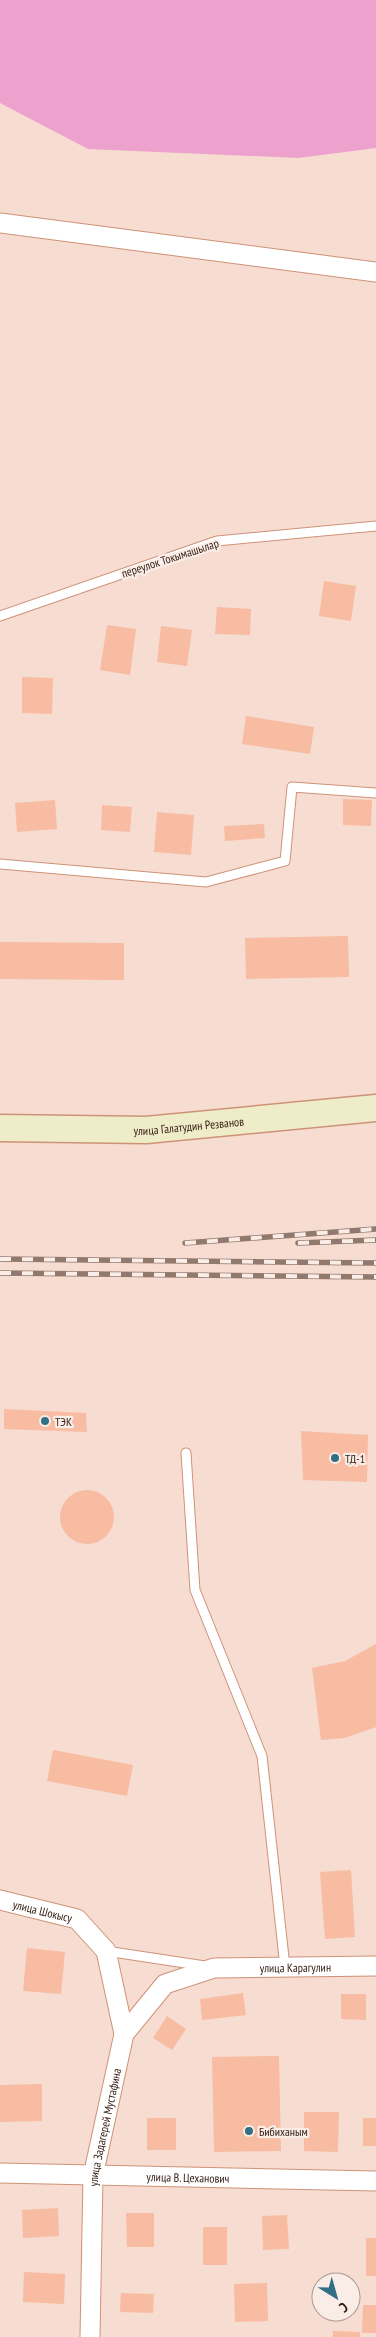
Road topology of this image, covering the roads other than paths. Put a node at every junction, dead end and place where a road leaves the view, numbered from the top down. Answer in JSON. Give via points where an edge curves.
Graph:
{"nodes":[{"id":1,"x":0,"y":223,"type":"edge"},
{"id":2,"x":376,"y":272,"type":"edge"},
{"id":3,"x":376,"y":526,"type":"edge"},
{"id":4,"x":0,"y":616,"type":"edge"},
{"id":5,"x":376,"y":793,"type":"edge"},
{"id":6,"x":0,"y":864,"type":"edge"},
{"id":7,"x":376,"y":1108,"type":"edge"},
{"id":8,"x":0,"y":1128,"type":"edge"},
{"id":9,"x":186,"y":1453,"type":"dead end"},
{"id":10,"x":0,"y":1900,"type":"edge"},
{"id":11,"x":106,"y":1950,"type":"junction"},
{"id":12,"x":376,"y":1966,"type":"edge"},
{"id":13,"x":286,"y":1967,"type":"junction"},
{"id":14,"x":214,"y":1968,"type":"junction"},
{"id":15,"x":124,"y":2034,"type":"junction"},
{"id":16,"x":0,"y":2174,"type":"edge"},
{"id":17,"x":93,"y":2176,"type":"junction"},
{"id":18,"x":376,"y":2182,"type":"edge"},
{"id":19,"x":90,"y":2337,"type":"edge"}],
"edges":[{"from":1,"to":2,"type":"street"},
{"from":3,"to":4,"type":"lane","name":"переулок Токымашылар","via":[[217,541]]},
{"from":5,"to":6,"type":"lane","via":[[292,787],[285,861],[206,882]]},
{"from":7,"to":8,"type":"street","name":"улица Галатудин Резванов","via":[[146,1130]]},
{"from":9,"to":13,"type":"lane","via":[[195,1590],[262,1756]]},
{"from":10,"to":11,"type":"street","name":"улица Шокысу","via":[[77,1919]]},
{"from":11,"to":14,"type":"lane"},
{"from":11,"to":15,"type":"street"},
{"from":12,"to":13,"type":"street","name":"улица Карагулин"},
{"from":13,"to":14,"type":"street","name":"улица Карагулин"},
{"from":14,"to":15,"type":"street","name":"улица Задагерей Мустафина","via":[[165,1984]]},
{"from":15,"to":17,"type":"street","name":"улица Задагерей Мустафина"},
{"from":16,"to":17,"type":"street","name":"улица В. Цеханович"},
{"from":17,"to":18,"type":"street","name":"улица В. Цеханович"},
{"from":17,"to":19,"type":"street","name":"улица Задагерей Мустафина"}]}
